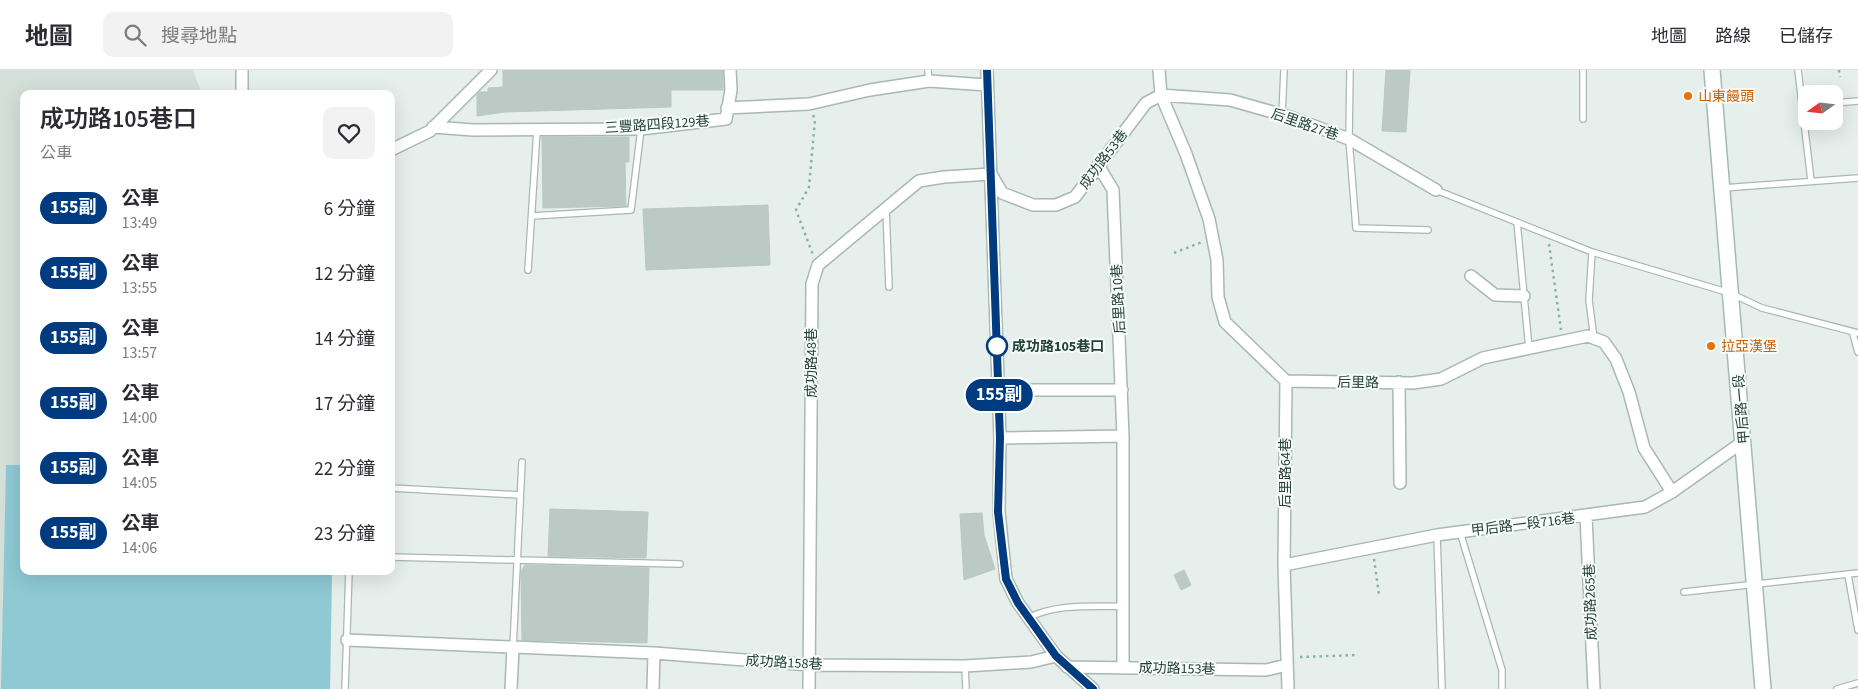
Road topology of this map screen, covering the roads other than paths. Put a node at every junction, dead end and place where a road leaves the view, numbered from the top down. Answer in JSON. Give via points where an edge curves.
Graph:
{"nodes":[{"id":1,"x":242,"y":70,"type":"edge"},
{"id":2,"x":491,"y":70,"type":"edge"},
{"id":3,"x":730,"y":70,"type":"edge"},
{"id":4,"x":987,"y":70,"type":"edge"},
{"id":5,"x":1159,"y":70,"type":"edge"},
{"id":6,"x":1284,"y":70,"type":"edge"},
{"id":7,"x":1350,"y":70,"type":"edge"},
{"id":8,"x":1582,"y":70,"type":"edge"},
{"id":9,"x":1712,"y":70,"type":"edge"},
{"id":10,"x":1798,"y":70,"type":"edge"},
{"id":11,"x":929,"y":76,"type":"edge"},
{"id":12,"x":987,"y":85,"type":"junction"},
{"id":13,"x":1800,"y":85,"type":"edge"},
{"id":14,"x":242,"y":90,"type":"edge"},
{"id":15,"x":1161,"y":95,"type":"junction"},
{"id":16,"x":1858,"y":100,"type":"edge"},
{"id":17,"x":1843,"y":102,"type":"edge"},
{"id":18,"x":727,"y":108,"type":"junction"},
{"id":19,"x":1282,"y":114,"type":"junction"},
{"id":20,"x":1583,"y":119,"type":"dead end"},
{"id":21,"x":433,"y":127,"type":"junction"},
{"id":22,"x":537,"y":129,"type":"junction"},
{"id":23,"x":641,"y":129,"type":"junction"},
{"id":24,"x":1806,"y":130,"type":"edge"},
{"id":25,"x":1349,"y":139,"type":"junction"},
{"id":26,"x":395,"y":148,"type":"edge"},
{"id":27,"x":1098,"y":165,"type":"junction"},
{"id":28,"x":991,"y":174,"type":"junction"},
{"id":29,"x":1858,"y":178,"type":"edge"},
{"id":30,"x":1810,"y":181,"type":"junction"},
{"id":31,"x":1722,"y":188,"type":"junction"},
{"id":32,"x":1436,"y":190,"type":"joint"},
{"id":33,"x":886,"y":209,"type":"junction"},
{"id":34,"x":532,"y":216,"type":"junction"},
{"id":35,"x":1516,"y":222,"type":"junction"},
{"id":36,"x":1428,"y":230,"type":"dead end"},
{"id":37,"x":1592,"y":252,"type":"junction"},
{"id":38,"x":528,"y":270,"type":"dead end"},
{"id":39,"x":1471,"y":276,"type":"dead end"},
{"id":40,"x":889,"y":287,"type":"dead end"},
{"id":41,"x":1730,"y":293,"type":"junction"},
{"id":42,"x":1524,"y":296,"type":"junction"},
{"id":43,"x":1856,"y":333,"type":"edge"},
{"id":44,"x":1594,"y":339,"type":"junction"},
{"id":45,"x":1529,"y":349,"type":"junction"},
{"id":46,"x":1858,"y":352,"type":"edge"},
{"id":47,"x":1286,"y":381,"type":"junction"},
{"id":48,"x":1399,"y":382,"type":"junction"},
{"id":49,"x":999,"y":390,"type":"junction"},
{"id":50,"x":1122,"y":390,"type":"junction"},
{"id":51,"x":1123,"y":436,"type":"junction"},
{"id":52,"x":1000,"y":438,"type":"junction"},
{"id":53,"x":1744,"y":441,"type":"junction"},
{"id":54,"x":522,"y":462,"type":"dead end"},
{"id":55,"x":1400,"y":483,"type":"dead end"},
{"id":56,"x":395,"y":488,"type":"edge"},
{"id":57,"x":1672,"y":492,"type":"junction"},
{"id":58,"x":520,"y":495,"type":"junction"},
{"id":59,"x":1586,"y":516,"type":"junction"},
{"id":60,"x":1460,"y":532,"type":"junction"},
{"id":61,"x":1437,"y":535,"type":"junction"},
{"id":62,"x":395,"y":557,"type":"edge"},
{"id":63,"x":518,"y":558,"type":"junction"},
{"id":64,"x":680,"y":564,"type":"dead end"},
{"id":65,"x":1284,"y":565,"type":"junction"},
{"id":66,"x":1858,"y":573,"type":"edge"},
{"id":67,"x":349,"y":575,"type":"edge"},
{"id":68,"x":1848,"y":575,"type":"junction"},
{"id":69,"x":1754,"y":585,"type":"junction"},
{"id":70,"x":1684,"y":592,"type":"dead end"},
{"id":71,"x":1124,"y":606,"type":"junction"},
{"id":72,"x":1028,"y":618,"type":"junction"},
{"id":73,"x":1858,"y":630,"type":"edge"},
{"id":74,"x":347,"y":640,"type":"junction"},
{"id":75,"x":513,"y":648,"type":"junction"},
{"id":76,"x":654,"y":653,"type":"junction"},
{"id":77,"x":1056,"y":656,"type":"junction"},
{"id":78,"x":1287,"y":661,"type":"junction"},
{"id":79,"x":810,"y":664,"type":"junction"},
{"id":80,"x":965,"y":666,"type":"junction"},
{"id":81,"x":1067,"y":668,"type":"junction"},
{"id":82,"x":1123,"y":668,"type":"junction"},
{"id":83,"x":1858,"y":683,"type":"edge"},
{"id":84,"x":345,"y":689,"type":"edge"},
{"id":85,"x":512,"y":689,"type":"edge"},
{"id":86,"x":653,"y":689,"type":"edge"},
{"id":87,"x":809,"y":689,"type":"edge"},
{"id":88,"x":966,"y":689,"type":"edge"},
{"id":89,"x":1093,"y":689,"type":"edge"},
{"id":90,"x":1288,"y":689,"type":"edge"},
{"id":91,"x":1442,"y":689,"type":"edge"},
{"id":92,"x":1502,"y":689,"type":"edge"},
{"id":93,"x":1594,"y":689,"type":"edge"},
{"id":94,"x":1763,"y":689,"type":"edge"},
{"id":95,"x":1838,"y":689,"type":"edge"}],
"edges":[{"from":1,"to":14,"type":"street"},
{"from":2,"to":21,"type":"street"},
{"from":3,"to":18,"type":"street","via":[[731,90]]},
{"from":4,"to":12,"type":"street"},
{"from":5,"to":15,"type":"street"},
{"from":6,"to":19,"type":"lane"},
{"from":7,"to":25,"type":"lane"},
{"from":8,"to":20,"type":"lane"},
{"from":9,"to":31,"type":"main road","name":"甲后路一段"},
{"from":10,"to":13,"type":"lane"},
{"from":11,"to":12,"type":"street","name":"三豐路四段129巷"},
{"from":11,"to":18,"type":"street","name":"三豐路四段129巷","via":[[808,104]]},
{"from":12,"to":28,"type":"street"},
{"from":15,"to":19,"type":"street","name":"后里路27巷","via":[[1230,100]]},
{"from":15,"to":27,"type":"street","name":"成功路53巷","via":[[1146,103]]},
{"from":15,"to":47,"type":"street","via":[[1209,219],[1217,260],[1218,298],[1225,322]]},
{"from":16,"to":17,"type":"lane"},
{"from":18,"to":23,"type":"street","name":"三豐路四段129巷","via":[[726,119]]},
{"from":19,"to":25,"type":"street","name":"后里路27巷"},
{"from":21,"to":22,"type":"street","name":"三豐路四段129巷"},
{"from":21,"to":26,"type":"street"},
{"from":22,"to":23,"type":"street","name":"三豐路四段129巷"},
{"from":22,"to":34,"type":"lane"},
{"from":23,"to":34,"type":"lane","via":[[631,210]]},
{"from":24,"to":30,"type":"lane"},
{"from":25,"to":32,"type":"street","name":"后里路27巷"},
{"from":25,"to":36,"type":"lane","via":[[1356,228]]},
{"from":27,"to":28,"type":"street","name":"成功路53巷","via":[[1075,197],[1056,206],[1033,205],[1002,193]]},
{"from":27,"to":50,"type":"street","name":"后里路10巷","via":[[1113,190]]},
{"from":28,"to":33,"type":"street","via":[[919,181]]},
{"from":28,"to":49,"type":"street"},
{"from":29,"to":30,"type":"lane"},
{"from":30,"to":31,"type":"lane"},
{"from":31,"to":41,"type":"main road","name":"甲后路一段"},
{"from":32,"to":35,"type":"lane"},
{"from":33,"to":40,"type":"lane"},
{"from":33,"to":79,"type":"street","name":"成功路48巷","via":[[818,266],[812,284]]},
{"from":34,"to":38,"type":"lane"},
{"from":35,"to":37,"type":"lane"},
{"from":35,"to":42,"type":"lane"},
{"from":37,"to":41,"type":"lane"},
{"from":37,"to":44,"type":"lane","via":[[1589,300]]},
{"from":39,"to":42,"type":"street","via":[[1495,295]]},
{"from":41,"to":43,"type":"lane","via":[[1762,308]]},
{"from":41,"to":53,"type":"main road","name":"甲后路一段"},
{"from":42,"to":45,"type":"lane"},
{"from":43,"to":46,"type":"lane"},
{"from":44,"to":45,"type":"street","name":"后里路","via":[[1588,336]]},
{"from":44,"to":57,"type":"street","via":[[1604,342],[1616,359],[1644,448]]},
{"from":45,"to":48,"type":"street","name":"后里路","via":[[1483,358],[1440,379]]},
{"from":47,"to":48,"type":"street","name":"后里路"},
{"from":47,"to":65,"type":"street","name":"后里路64巷"},
{"from":48,"to":55,"type":"street"},
{"from":49,"to":50,"type":"street"},
{"from":49,"to":52,"type":"street"},
{"from":50,"to":51,"type":"street","name":"后里路10巷"},
{"from":51,"to":52,"type":"street"},
{"from":51,"to":71,"type":"street","name":"后里路10巷"},
{"from":52,"to":72,"type":"street","via":[[998,512],[1006,579]]},
{"from":53,"to":57,"type":"street","name":"甲后路一段716巷"},
{"from":53,"to":69,"type":"main road","name":"甲后路一段"},
{"from":54,"to":58,"type":"lane"},
{"from":56,"to":58,"type":"lane"},
{"from":57,"to":59,"type":"street","name":"甲后路一段716巷","via":[[1645,507]]},
{"from":58,"to":63,"type":"lane"},
{"from":59,"to":60,"type":"street","name":"甲后路一段716巷"},
{"from":59,"to":93,"type":"street","name":"成功路265巷"},
{"from":60,"to":61,"type":"street","name":"甲后路一段716巷"},
{"from":60,"to":92,"type":"lane","via":[[1502,670]]},
{"from":61,"to":65,"type":"street","name":"甲后路一段716巷"},
{"from":61,"to":91,"type":"lane"},
{"from":62,"to":63,"type":"lane"},
{"from":63,"to":64,"type":"lane"},
{"from":63,"to":75,"type":"lane"},
{"from":65,"to":78,"type":"street","name":"后里路64巷"},
{"from":66,"to":68,"type":"lane"},
{"from":67,"to":74,"type":"lane"},
{"from":68,"to":69,"type":"lane"},
{"from":68,"to":73,"type":"lane"},
{"from":69,"to":70,"type":"lane"},
{"from":69,"to":94,"type":"main road","name":"甲后路一段"},
{"from":71,"to":72,"type":"lane","via":[[1042,610]]},
{"from":71,"to":82,"type":"street","name":"后里路10巷"},
{"from":72,"to":77,"type":"street"},
{"from":74,"to":75,"type":"street","name":"成功路158巷"},
{"from":74,"to":84,"type":"lane"},
{"from":75,"to":76,"type":"street","name":"成功路158巷"},
{"from":75,"to":85,"type":"street"},
{"from":76,"to":79,"type":"street","name":"成功路158巷"},
{"from":76,"to":86,"type":"street"},
{"from":77,"to":80,"type":"street","name":"成功路158巷","via":[[1031,662]]},
{"from":77,"to":81,"type":"street"},
{"from":78,"to":82,"type":"street","name":"成功路153巷","via":[[1266,670]]},
{"from":78,"to":90,"type":"street","name":"后里路64巷"},
{"from":79,"to":80,"type":"street","name":"成功路158巷"},
{"from":79,"to":87,"type":"street","name":"成功路48巷"},
{"from":80,"to":88,"type":"lane"},
{"from":81,"to":82,"type":"street","name":"成功路153巷"},
{"from":81,"to":89,"type":"street"},
{"from":83,"to":95,"type":"lane"}]}
